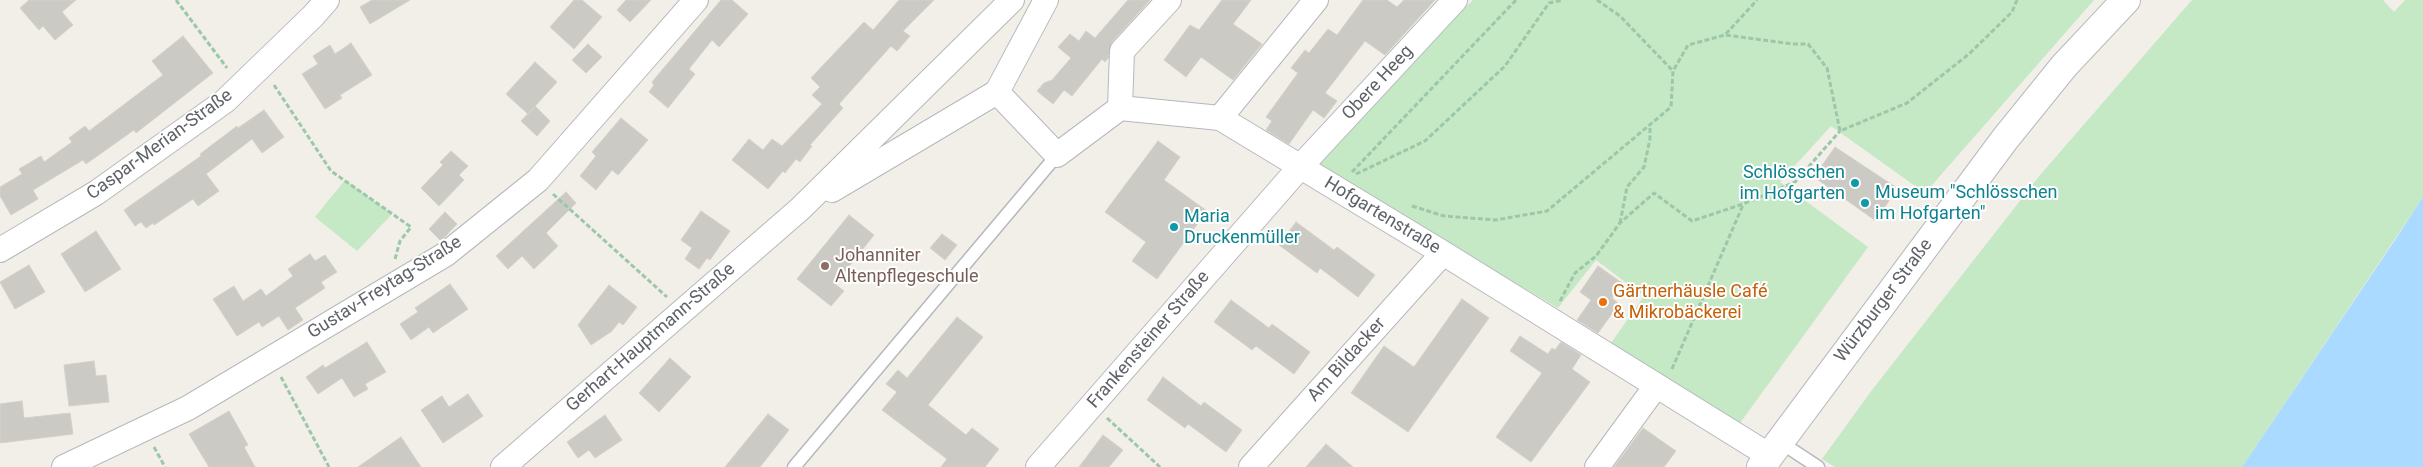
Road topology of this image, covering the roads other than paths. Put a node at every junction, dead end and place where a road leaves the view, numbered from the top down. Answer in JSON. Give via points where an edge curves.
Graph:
{"nodes":[{"id":1,"x":327,"y":0,"type":"edge"},
{"id":2,"x":696,"y":0,"type":"edge"},
{"id":3,"x":1012,"y":0,"type":"edge"},
{"id":4,"x":1046,"y":0,"type":"edge"},
{"id":5,"x":1169,"y":0,"type":"edge"},
{"id":6,"x":1316,"y":0,"type":"edge"},
{"id":7,"x":1456,"y":0,"type":"edge"},
{"id":8,"x":2126,"y":0,"type":"edge"},
{"id":9,"x":997,"y":92,"type":"junction"},
{"id":10,"x":1120,"y":108,"type":"junction"},
{"id":11,"x":1220,"y":118,"type":"junction"},
{"id":12,"x":1057,"y":155,"type":"junction"},
{"id":13,"x":1300,"y":167,"type":"junction"},
{"id":14,"x":800,"y":209,"type":"junction"},
{"id":15,"x":0,"y":250,"type":"edge"},
{"id":16,"x":1443,"y":253,"type":"junction"},
{"id":17,"x":1656,"y":386,"type":"junction"},
{"id":18,"x":1770,"y":455,"type":"edge"},
{"id":19,"x":1814,"y":466,"type":"edge"},
{"id":20,"x":64,"y":467,"type":"edge"},
{"id":21,"x":503,"y":467,"type":"edge"},
{"id":22,"x":794,"y":467,"type":"edge"},
{"id":23,"x":1038,"y":467,"type":"edge"},
{"id":24,"x":1251,"y":467,"type":"edge"},
{"id":25,"x":1597,"y":467,"type":"edge"}],
"edges":[{"from":1,"to":15,"type":"street","name":"Caspar-Merian-Straße","via":[[225,101],[96,193]]},
{"from":2,"to":20,"type":"street","name":"Gustav-Freytag-Straße","via":[[538,180],[446,254],[188,408]]},
{"from":3,"to":14,"type":"street","name":"Gerhart-Hauptmann-Straße"},
{"from":4,"to":9,"type":"street"},
{"from":5,"to":10,"type":"street","via":[[1122,51]]},
{"from":6,"to":11,"type":"street"},
{"from":7,"to":13,"type":"street","name":"Obere Heeg"},
{"from":8,"to":18,"type":"main road","name":"Würzburger Straße","via":[[2064,66],[2005,139]]},
{"from":9,"to":12,"type":"street"},
{"from":9,"to":14,"type":"street","name":"Gerhart-Hauptmann-Straße"},
{"from":10,"to":11,"type":"street","name":"Hofgartenstraße"},
{"from":10,"to":12,"type":"street"},
{"from":11,"to":13,"type":"street","name":"Hofgartenstraße"},
{"from":12,"to":22,"type":"lane"},
{"from":13,"to":16,"type":"street","name":"Hofgartenstraße","via":[[1341,185]]},
{"from":13,"to":23,"type":"street","name":"Frankensteiner Straße"},
{"from":14,"to":21,"type":"street","name":"Gerhart-Hauptmann-Straße"},
{"from":16,"to":17,"type":"street","name":"Hofgartenstraße"},
{"from":16,"to":24,"type":"street","name":"Am Bildacker"},
{"from":17,"to":18,"type":"street","name":"Hofgartenstraße"},
{"from":17,"to":25,"type":"street"},
{"from":18,"to":19,"type":"lane"}]}
